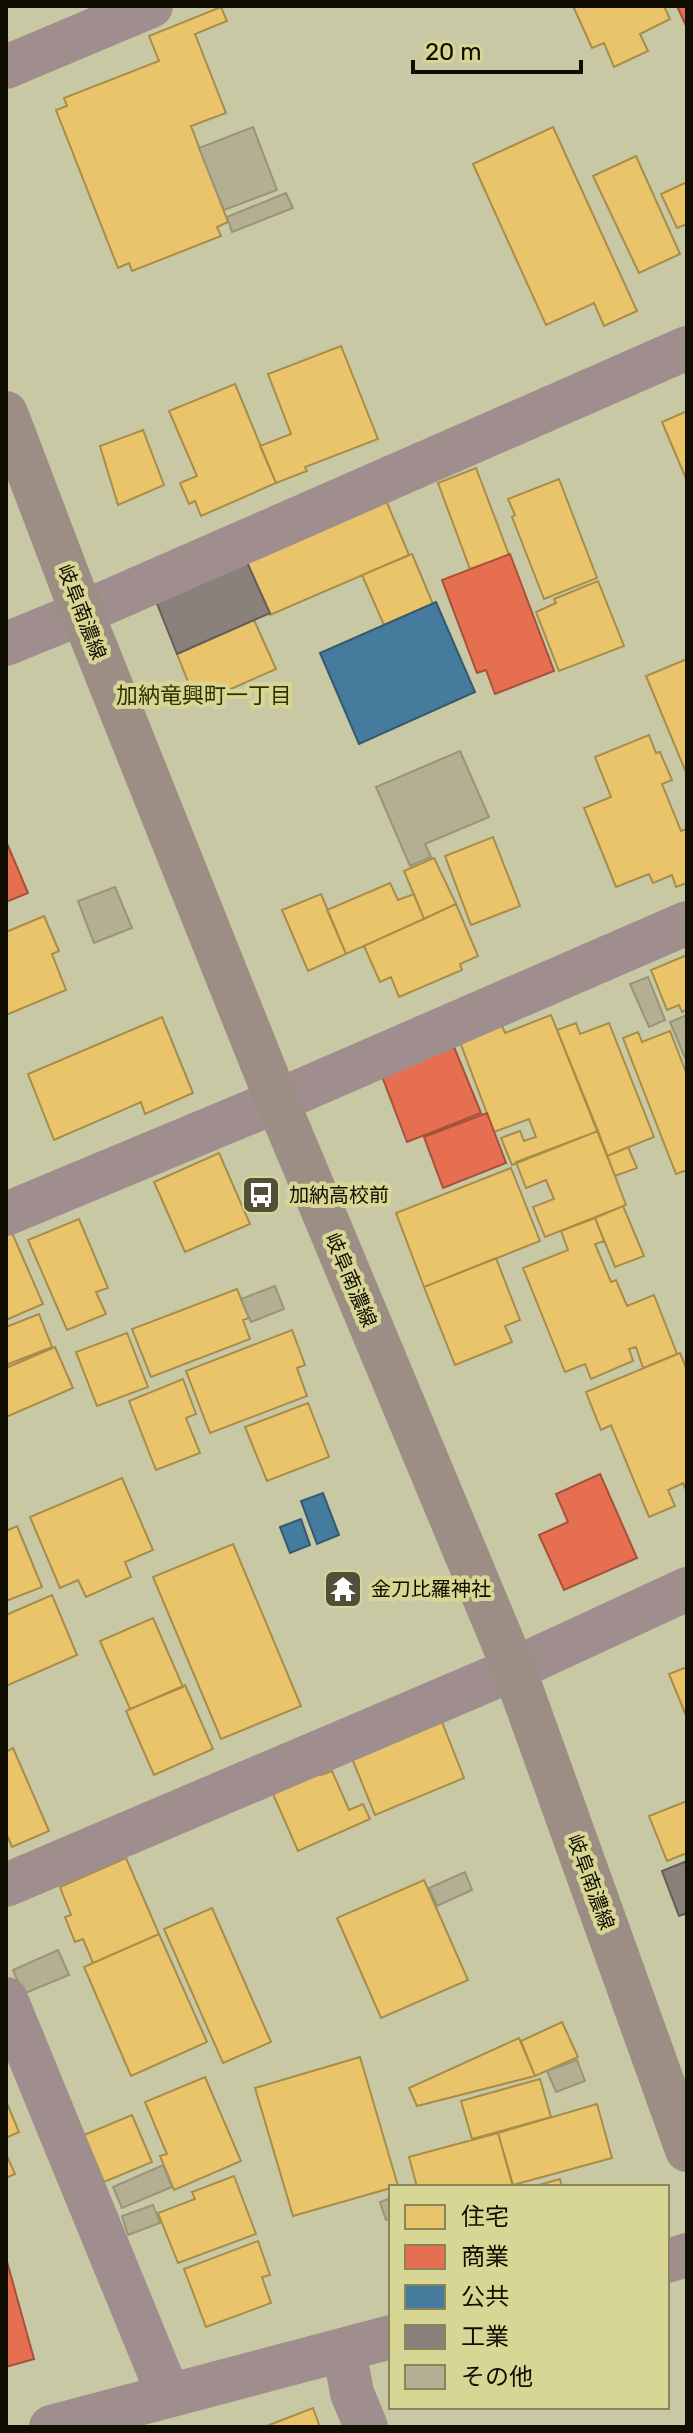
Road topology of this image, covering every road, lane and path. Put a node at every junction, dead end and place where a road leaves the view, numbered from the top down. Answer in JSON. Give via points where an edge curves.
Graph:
{"nodes":[{"id":1,"x":151,"y":6,"type":"edge"},
{"id":2,"x":6,"y":67,"type":"edge"},
{"id":3,"x":687,"y":348,"type":"edge"},
{"id":4,"x":6,"y":413,"type":"edge"},
{"id":5,"x":82,"y":613,"type":"junction"},
{"id":6,"x":6,"y":644,"type":"edge"},
{"id":7,"x":687,"y":923,"type":"edge"},
{"id":8,"x":277,"y":1101,"type":"junction"},
{"id":9,"x":6,"y":1214,"type":"edge"},
{"id":10,"x":687,"y":1589,"type":"edge"},
{"id":11,"x":514,"y":1669,"type":"junction"},
{"id":12,"x":6,"y":1885,"type":"edge"},
{"id":13,"x":6,"y":1999,"type":"edge"},
{"id":14,"x":687,"y":2150,"type":"edge"},
{"id":15,"x":389,"y":2338,"type":"edge"},
{"id":16,"x":344,"y":2350,"type":"junction"},
{"id":17,"x":168,"y":2394,"type":"junction"},
{"id":18,"x":51,"y":2427,"type":"edge"},
{"id":19,"x":366,"y":2427,"type":"edge"}],
"edges":[{"from":1,"to":2,"type":"street"},
{"from":3,"to":5,"type":"street"},
{"from":4,"to":5,"type":"main road","name":"岐阜南濃線"},
{"from":5,"to":6,"type":"street"},
{"from":5,"to":8,"type":"main road","name":"岐阜南濃線"},
{"from":7,"to":8,"type":"street"},
{"from":8,"to":9,"type":"street"},
{"from":8,"to":11,"type":"main road","name":"岐阜南濃線"},
{"from":10,"to":11,"type":"street"},
{"from":11,"to":12,"type":"street"},
{"from":11,"to":14,"type":"main road","name":"岐阜南濃線"},
{"from":13,"to":17,"type":"street"},
{"from":15,"to":16,"type":"street"},
{"from":16,"to":17,"type":"street"},
{"from":16,"to":19,"type":"street","via":[[352,2393]]},
{"from":17,"to":18,"type":"street"}]}
